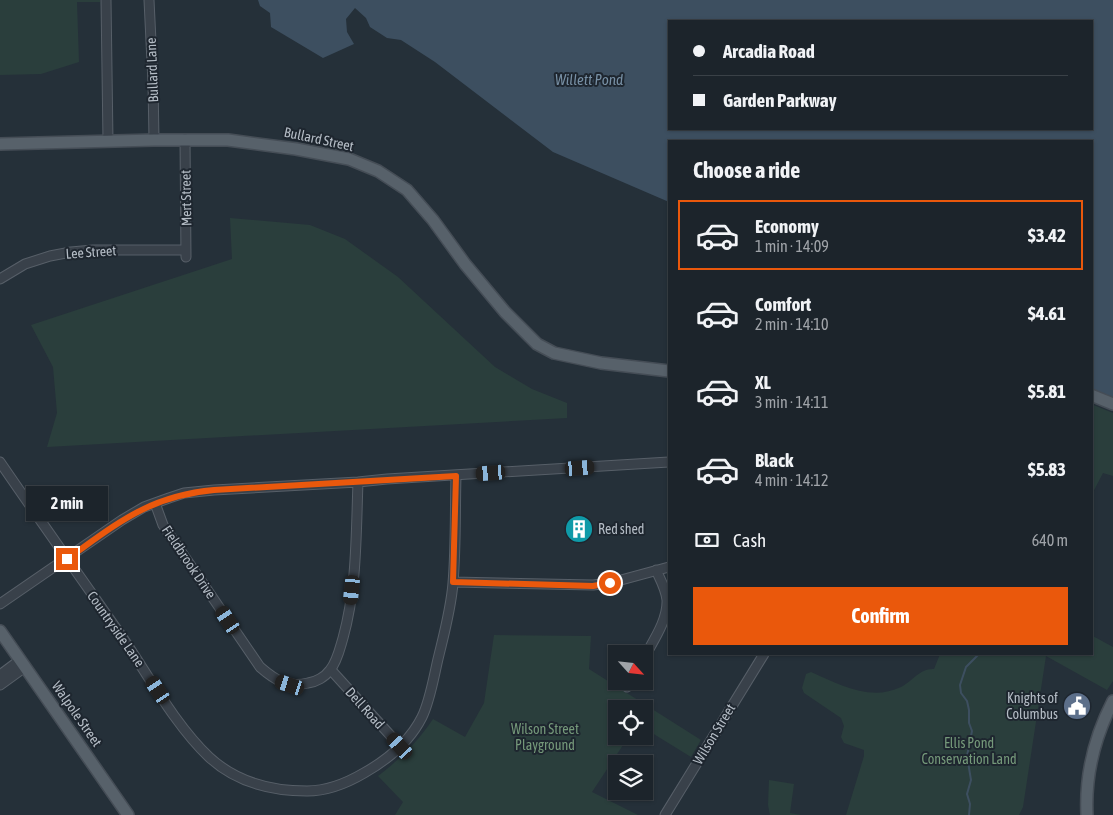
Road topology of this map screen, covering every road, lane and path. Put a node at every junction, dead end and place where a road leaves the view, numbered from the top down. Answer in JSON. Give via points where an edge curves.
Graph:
{"nodes":[{"id":1,"x":106,"y":0,"type":"edge"},
{"id":2,"x":149,"y":0,"type":"edge"},
{"id":3,"x":185,"y":139,"type":"junction"},
{"id":4,"x":154,"y":140,"type":"junction"},
{"id":5,"x":108,"y":141,"type":"junction"},
{"id":6,"x":0,"y":144,"type":"edge"},
{"id":7,"x":186,"y":254,"type":"joint"},
{"id":8,"x":0,"y":278,"type":"edge"},
{"id":9,"x":668,"y":371,"type":"edge"},
{"id":10,"x":1093,"y":396,"type":"edge"},
{"id":11,"x":1113,"y":404,"type":"edge"},
{"id":12,"x":0,"y":462,"type":"edge"},
{"id":13,"x":668,"y":462,"type":"edge"},
{"id":14,"x":456,"y":476,"type":"junction"},
{"id":15,"x":358,"y":482,"type":"junction"},
{"id":16,"x":156,"y":503,"type":"junction"},
{"id":17,"x":67,"y":559,"type":"junction"},
{"id":18,"x":668,"y":567,"type":"edge"},
{"id":19,"x":656,"y":570,"type":"junction"},
{"id":20,"x":453,"y":582,"type":"junction"},
{"id":21,"x":0,"y":604,"type":"edge"},
{"id":22,"x":0,"y":631,"type":"edge"},
{"id":23,"x":651,"y":645,"type":"edge"},
{"id":24,"x":763,"y":655,"type":"edge"},
{"id":25,"x":23,"y":664,"type":"junction"},
{"id":26,"x":331,"y":670,"type":"junction"},
{"id":27,"x":0,"y":675,"type":"edge"},
{"id":28,"x":0,"y":685,"type":"edge"},
{"id":29,"x":1113,"y":700,"type":"edge"},
{"id":30,"x":400,"y":746,"type":"junction"},
{"id":31,"x":128,"y":815,"type":"edge"},
{"id":32,"x":665,"y":815,"type":"edge"},
{"id":33,"x":1087,"y":815,"type":"edge"}],
"edges":[{"from":1,"to":5,"type":"street"},
{"from":2,"to":4,"type":"street","name":"Bullard Lane"},
{"from":3,"to":4,"type":"main road","name":"Bullard Street"},
{"from":3,"to":7,"type":"street","name":"Mert Street"},
{"from":3,"to":9,"type":"main road","name":"Bullard Street","via":[[296,148],[349,159],[378,171],[407,190],[505,312],[537,344],[554,353],[601,363]]},
{"from":4,"to":5,"type":"main road","name":"Bullard Street"},
{"from":5,"to":6,"type":"main road","name":"Bullard Street"},
{"from":7,"to":8,"type":"street","name":"Lee Street","via":[[71,252],[25,264]]},
{"from":10,"to":11,"type":"main road"},
{"from":12,"to":17,"type":"street","name":"Countryside Lane"},
{"from":13,"to":14,"type":"street"},
{"from":14,"to":15,"type":"street"},
{"from":14,"to":20,"type":"street","name":"Countryside Lane"},
{"from":15,"to":16,"type":"street","via":[[200,491]]},
{"from":15,"to":26,"type":"street","via":[[351,604],[340,649]]},
{"from":16,"to":17,"type":"street","via":[[128,516]]},
{"from":16,"to":26,"type":"street","name":"Fieldbrook Drive","via":[[163,524],[260,667],[279,682],[290,685],[314,682]]},
{"from":17,"to":21,"type":"street"},
{"from":17,"to":30,"type":"street","name":"Countryside Lane","via":[[187,734],[234,776],[267,788],[314,791],[353,779]]},
{"from":18,"to":19,"type":"street"},
{"from":19,"to":20,"type":"street","via":[[593,586]]},
{"from":19,"to":23,"type":"street","via":[[667,599],[660,628]]},
{"from":20,"to":30,"type":"street","name":"Countryside Lane","via":[[436,671],[422,716]]},
{"from":22,"to":25,"type":"main road","name":"Walpole Street"},
{"from":24,"to":32,"type":"street","name":"Wilson Street"},
{"from":25,"to":27,"type":"street"},
{"from":25,"to":28,"type":"street"},
{"from":25,"to":31,"type":"main road","name":"Walpole Street"},
{"from":26,"to":30,"type":"street","name":"Dell Road"},
{"from":29,"to":33,"type":"main road","via":[[1093,751]]}]}
